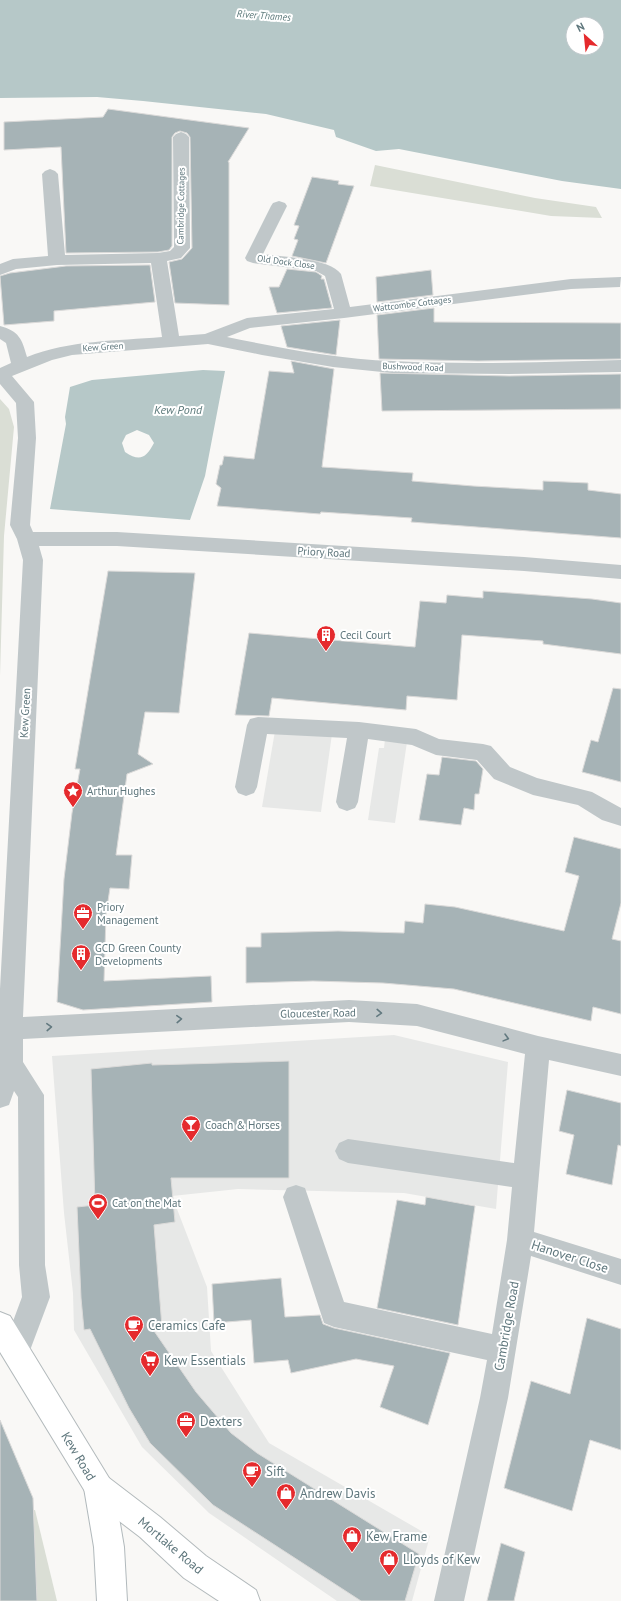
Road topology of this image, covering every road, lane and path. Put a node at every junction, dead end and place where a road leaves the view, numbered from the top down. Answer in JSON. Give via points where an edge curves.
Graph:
{"nodes":[{"id":1,"x":181,"y":137,"type":"dead end"},
{"id":2,"x":50,"y":174,"type":"dead end"},
{"id":3,"x":278,"y":206,"type":"dead end"},
{"id":4,"x":158,"y":258,"type":"junction"},
{"id":5,"x":57,"y":260,"type":"junction"},
{"id":6,"x":0,"y":270,"type":"edge"},
{"id":7,"x":620,"y":282,"type":"dead end"},
{"id":8,"x":344,"y":313,"type":"junction"},
{"id":9,"x":0,"y":331,"type":"edge"},
{"id":10,"x":208,"y":339,"type":"junction"},
{"id":11,"x":171,"y":342,"type":"junction"},
{"id":12,"x":20,"y":366,"type":"junction"},
{"id":13,"x":621,"y":366,"type":"edge"},
{"id":14,"x":1,"y":374,"type":"edge"},
{"id":15,"x":27,"y":539,"type":"junction"},
{"id":16,"x":621,"y":572,"type":"edge"},
{"id":17,"x":358,"y":730,"type":"junction"},
{"id":18,"x":246,"y":787,"type":"dead end"},
{"id":19,"x":347,"y":802,"type":"dead end"},
{"id":20,"x":616,"y":815,"type":"edge"},
{"id":21,"x":10,"y":1029,"type":"junction"},
{"id":22,"x":538,"y":1047,"type":"junction"},
{"id":23,"x":621,"y":1065,"type":"edge"},
{"id":24,"x":6,"y":1069,"type":"edge"},
{"id":25,"x":0,"y":1097,"type":"edge"},
{"id":26,"x":348,"y":1151,"type":"dead end"},
{"id":27,"x":525,"y":1177,"type":"junction"},
{"id":28,"x":296,"y":1196,"type":"dead end"},
{"id":29,"x":520,"y":1240,"type":"junction"},
{"id":30,"x":621,"y":1272,"type":"edge"},
{"id":31,"x":0,"y":1326,"type":"edge"},
{"id":32,"x":502,"y":1350,"type":"junction"},
{"id":33,"x":16,"y":1351,"type":"junction"},
{"id":34,"x":98,"y":1488,"type":"junction"},
{"id":35,"x":112,"y":1601,"type":"edge"},
{"id":36,"x":245,"y":1601,"type":"edge"},
{"id":37,"x":449,"y":1601,"type":"edge"}],
"edges":[{"from":1,"to":4,"type":"street","name":"Cambridge Cottages","via":[[182,248],[174,255]]},
{"from":2,"to":5,"type":"street"},
{"from":3,"to":8,"type":"street","name":"Old Dock Close","via":[[253,258],[320,267],[333,274]]},
{"from":4,"to":5,"type":"street","name":"Cambridge Cottages"},
{"from":4,"to":11,"type":"street"},
{"from":5,"to":6,"type":"street","name":"Cambridge Cottages","via":[[13,264]]},
{"from":7,"to":8,"type":"street","name":"Wattcombe Cottages","via":[[571,284]]},
{"from":8,"to":10,"type":"street","name":"Wattcombe Cottages","via":[[247,323]]},
{"from":9,"to":12,"type":"street","via":[[14,340]]},
{"from":10,"to":11,"type":"street","name":"Kew Green"},
{"from":10,"to":13,"type":"street","name":"Bushwood Road","via":[[333,361],[392,367]]},
{"from":11,"to":12,"type":"street","name":"Kew Green","via":[[72,350],[48,355]]},
{"from":12,"to":14,"type":"street","name":"Kew Green"},
{"from":14,"to":15,"type":"street","name":"Kew Green","via":[[25,402],[27,438],[20,524]]},
{"from":15,"to":16,"type":"street","name":"Priory Road","via":[[117,539]]},
{"from":15,"to":21,"type":"street","name":"Kew Green","via":[[33,560]]},
{"from":17,"to":18,"type":"street","via":[[258,725]]},
{"from":17,"to":19,"type":"street"},
{"from":17,"to":20,"type":"street","via":[[416,737],[436,747],[483,752],[502,773],[533,786],[584,798]]},
{"from":21,"to":22,"type":"street","name":"Gloucester Road","one_way":true,"via":[[349,1011],[417,1015]]},
{"from":21,"to":24,"type":"street","name":"Kew Green"},
{"from":22,"to":23,"type":"street","name":"Gloucester Road"},
{"from":22,"to":27,"type":"street","name":"Cambridge Road"},
{"from":24,"to":25,"type":"street","name":"Kew Green"},
{"from":24,"to":33,"type":"street","via":[[31,1095],[32,1265],[36,1297]]},
{"from":26,"to":27,"type":"street"},
{"from":27,"to":29,"type":"street","name":"Cambridge Road"},
{"from":28,"to":32,"type":"street","via":[[334,1313]]},
{"from":29,"to":30,"type":"street","name":"Hanover Close"},
{"from":29,"to":32,"type":"street","name":"Cambridge Road"},
{"from":31,"to":33,"type":"main road","name":"Kew Road"},
{"from":32,"to":37,"type":"street","name":"Cambridge Road","via":[[494,1398]]},
{"from":33,"to":34,"type":"main road","name":"Kew Road"},
{"from":34,"to":35,"type":"main road","name":"Kew Road","via":[[109,1547]]},
{"from":34,"to":36,"type":"main road","name":"Mortlake Road","via":[[150,1527],[195,1567]]}]}
